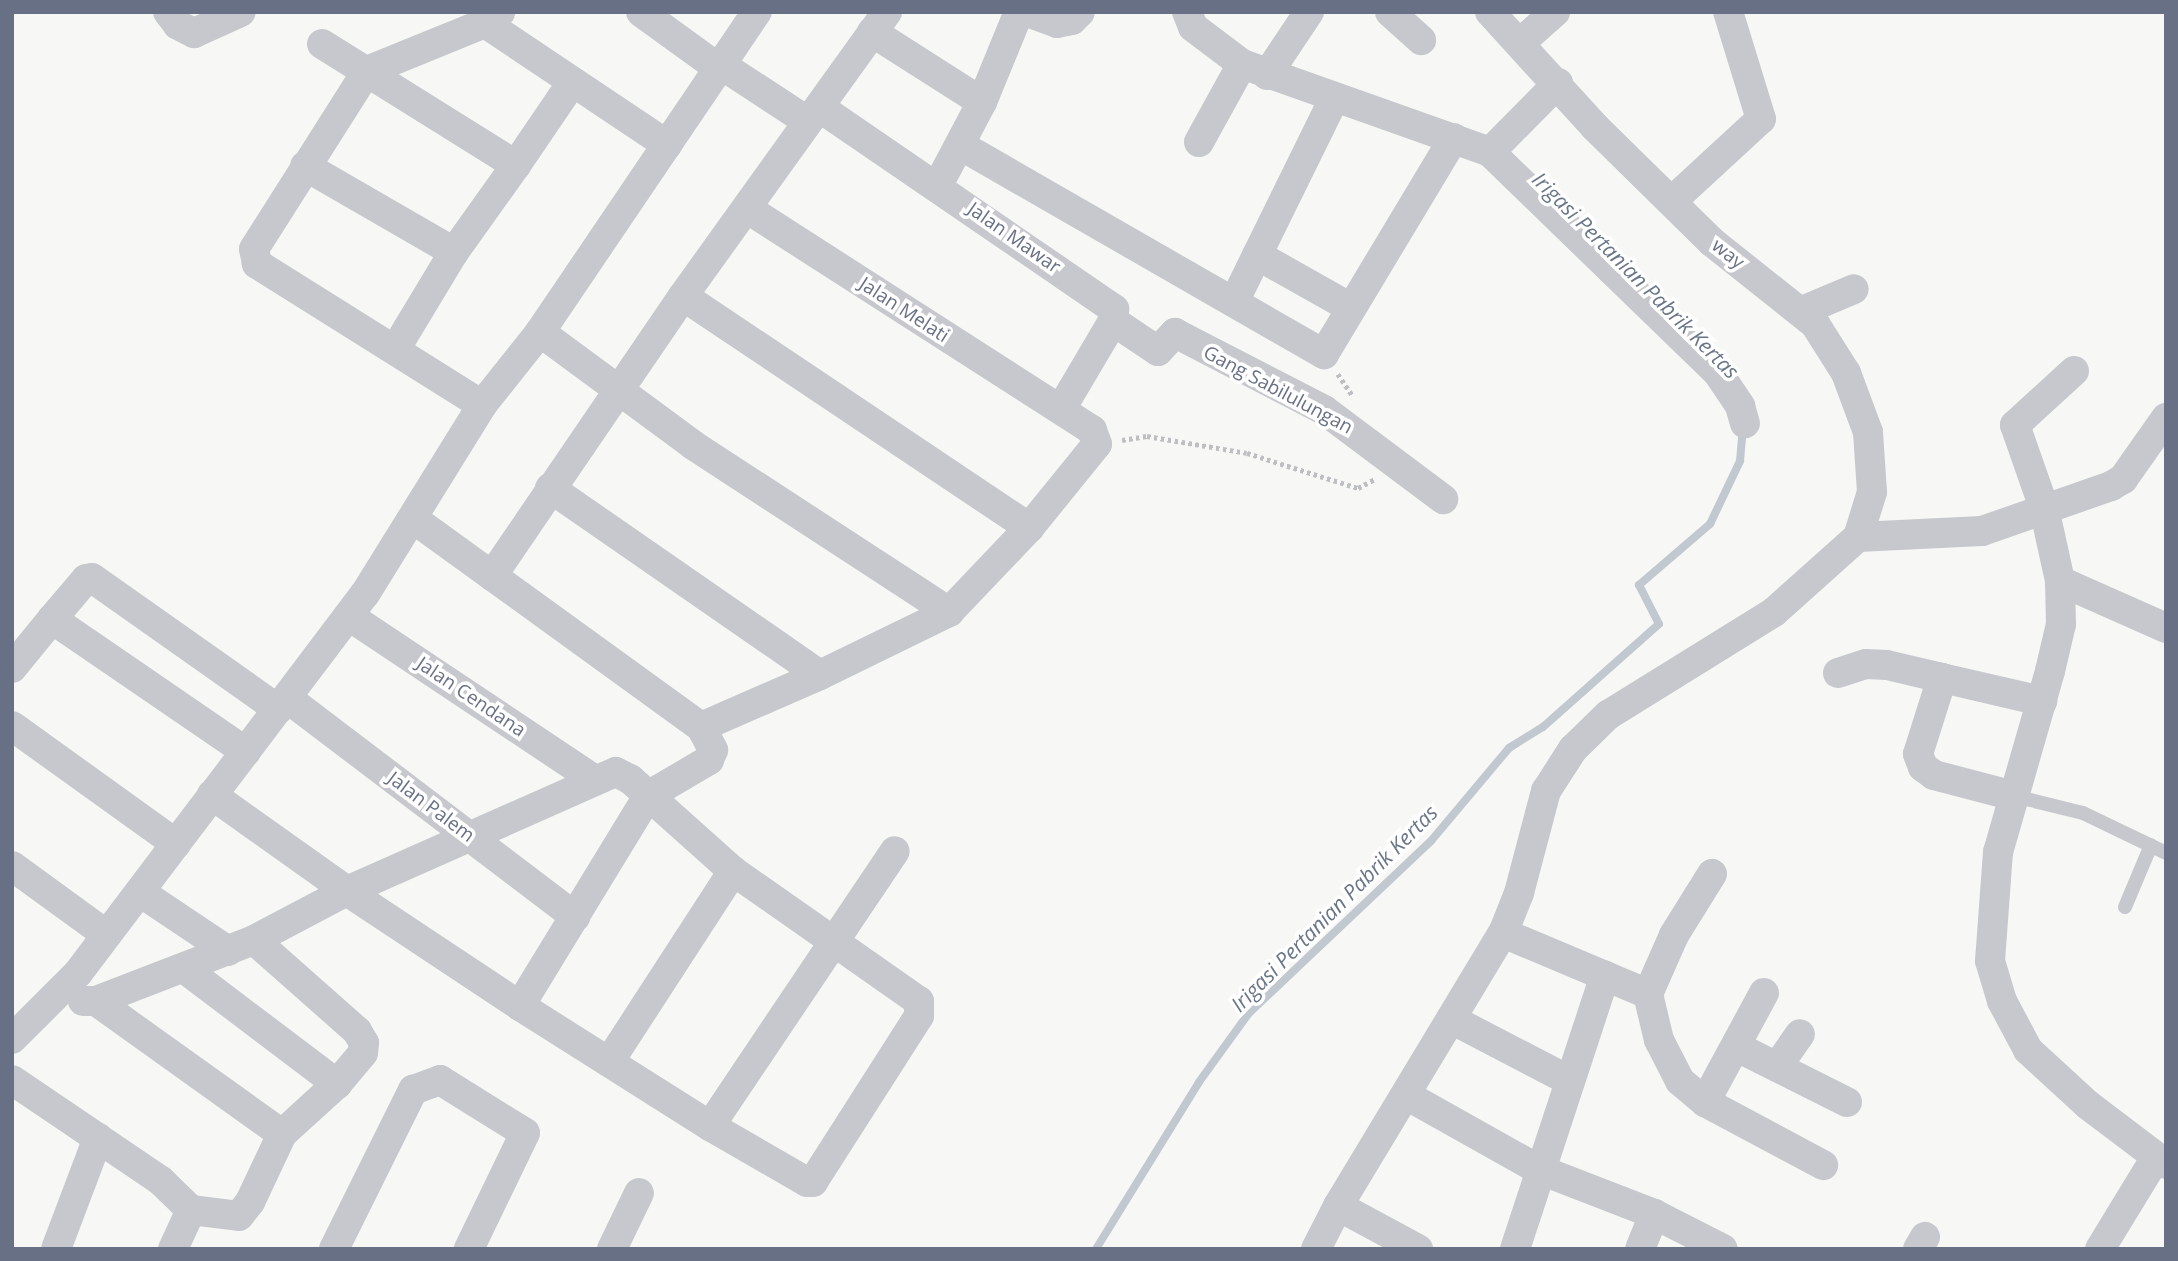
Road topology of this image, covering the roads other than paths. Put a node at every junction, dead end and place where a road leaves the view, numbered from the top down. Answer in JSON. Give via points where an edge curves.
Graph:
{"nodes":[{"id":1,"x":168,"y":12,"type":"edge"},
{"id":2,"x":241,"y":12,"type":"edge"},
{"id":3,"x":641,"y":12,"type":"edge"},
{"id":4,"x":757,"y":12,"type":"edge"},
{"id":5,"x":1019,"y":12,"type":"edge"},
{"id":6,"x":1027,"y":12,"type":"edge"},
{"id":7,"x":1080,"y":12,"type":"edge"},
{"id":8,"x":1309,"y":12,"type":"edge"},
{"id":9,"x":1390,"y":12,"type":"edge"},
{"id":10,"x":1490,"y":12,"type":"edge"},
{"id":11,"x":1555,"y":12,"type":"edge"},
{"id":12,"x":1728,"y":12,"type":"edge"},
{"id":13,"x":1195,"y":17,"type":"edge"},
{"id":14,"x":492,"y":18,"type":"edge"},
{"id":15,"x":880,"y":22,"type":"edge"},
{"id":16,"x":1421,"y":40,"type":"dead end"},
{"id":17,"x":1520,"y":43,"type":"junction"},
{"id":18,"x":322,"y":44,"type":"dead end"},
{"id":19,"x":722,"y":68,"type":"junction"},
{"id":20,"x":1254,"y":69,"type":"junction"},
{"id":21,"x":367,"y":71,"type":"junction"},
{"id":22,"x":1558,"y":83,"type":"junction"},
{"id":23,"x":571,"y":84,"type":"junction"},
{"id":24,"x":1334,"y":99,"type":"junction"},
{"id":25,"x":982,"y":102,"type":"junction"},
{"id":26,"x":813,"y":114,"type":"junction"},
{"id":27,"x":1454,"y":138,"type":"junction"},
{"id":28,"x":1199,"y":142,"type":"dead end"},
{"id":29,"x":667,"y":145,"type":"junction"},
{"id":30,"x":960,"y":145,"type":"junction"},
{"id":31,"x":1490,"y":152,"type":"junction"},
{"id":32,"x":516,"y":165,"type":"junction"},
{"id":33,"x":305,"y":166,"type":"junction"},
{"id":34,"x":938,"y":185,"type":"junction"},
{"id":35,"x":1672,"y":201,"type":"junction"},
{"id":36,"x":749,"y":210,"type":"junction"},
{"id":37,"x":454,"y":252,"type":"junction"},
{"id":38,"x":1256,"y":255,"type":"junction"},
{"id":39,"x":1854,"y":289,"type":"dead end"},
{"id":40,"x":683,"y":296,"type":"junction"},
{"id":41,"x":1234,"y":302,"type":"junction"},
{"id":42,"x":1351,"y":307,"type":"junction"},
{"id":43,"x":1802,"y":311,"type":"junction"},
{"id":44,"x":1113,"y":321,"type":"junction"},
{"id":45,"x":540,"y":332,"type":"junction"},
{"id":46,"x":396,"y":348,"type":"junction"},
{"id":47,"x":2074,"y":371,"type":"dead end"},
{"id":48,"x":618,"y":391,"type":"junction"},
{"id":49,"x":482,"y":405,"type":"junction"},
{"id":50,"x":1061,"y":408,"type":"junction"},
{"id":51,"x":2166,"y":418,"type":"edge"},
{"id":52,"x":1745,"y":424,"type":"dead end"},
{"id":53,"x":550,"y":488,"type":"junction"},
{"id":54,"x":1443,"y":499,"type":"dead end"},
{"id":55,"x":2044,"y":509,"type":"junction"},
{"id":56,"x":415,"y":520,"type":"junction"},
{"id":57,"x":1029,"y":528,"type":"junction"},
{"id":58,"x":1858,"y":537,"type":"junction"},
{"id":59,"x":492,"y":576,"type":"junction"},
{"id":60,"x":2060,"y":580,"type":"junction"},
{"id":61,"x":949,"y":612,"type":"junction"},
{"id":62,"x":349,"y":616,"type":"junction"},
{"id":63,"x":52,"y":619,"type":"junction"},
{"id":64,"x":2166,"y":628,"type":"edge"},
{"id":65,"x":12,"y":668,"type":"edge"},
{"id":66,"x":1838,"y":673,"type":"dead end"},
{"id":67,"x":820,"y":675,"type":"junction"},
{"id":68,"x":1942,"y":678,"type":"junction"},
{"id":69,"x":2042,"y":701,"type":"junction"},
{"id":70,"x":282,"y":704,"type":"junction"},
{"id":71,"x":12,"y":726,"type":"edge"},
{"id":72,"x":701,"y":727,"type":"junction"},
{"id":73,"x":246,"y":752,"type":"junction"},
{"id":74,"x":593,"y":779,"type":"junction"},
{"id":75,"x":212,"y":795,"type":"junction"},
{"id":76,"x":648,"y":796,"type":"junction"},
{"id":77,"x":2014,"y":796,"type":"junction"},
{"id":78,"x":470,"y":837,"type":"junction"},
{"id":79,"x":176,"y":844,"type":"junction"},
{"id":80,"x":2151,"y":845,"type":"junction"},
{"id":81,"x":895,"y":850,"type":"dead end"},
{"id":82,"x":2166,"y":853,"type":"edge"},
{"id":83,"x":12,"y":866,"type":"edge"},
{"id":84,"x":733,"y":871,"type":"junction"},
{"id":85,"x":1712,"y":874,"type":"dead end"},
{"id":86,"x":347,"y":891,"type":"junction"},
{"id":87,"x":140,"y":892,"type":"junction"},
{"id":88,"x":2125,"y":907,"type":"dead end"},
{"id":89,"x":575,"y":917,"type":"junction"},
{"id":90,"x":1503,"y":933,"type":"junction"},
{"id":91,"x":107,"y":935,"type":"junction"},
{"id":92,"x":834,"y":941,"type":"junction"},
{"id":93,"x":241,"y":946,"type":"junction"},
{"id":94,"x":185,"y":969,"type":"junction"},
{"id":95,"x":1605,"y":975,"type":"junction"},
{"id":96,"x":1648,"y":993,"type":"junction"},
{"id":97,"x":1764,"y":993,"type":"dead end"},
{"id":98,"x":55,"y":1001,"type":"junction"},
{"id":99,"x":96,"y":1002,"type":"junction"},
{"id":100,"x":520,"y":1006,"type":"junction"},
{"id":101,"x":1451,"y":1020,"type":"junction"},
{"id":102,"x":1800,"y":1034,"type":"dead end"},
{"id":103,"x":13,"y":1037,"type":"edge"},
{"id":104,"x":1737,"y":1047,"type":"junction"},
{"id":105,"x":609,"y":1062,"type":"junction"},
{"id":106,"x":1777,"y":1067,"type":"junction"},
{"id":107,"x":12,"y":1080,"type":"edge"},
{"id":108,"x":1570,"y":1081,"type":"junction"},
{"id":109,"x":337,"y":1084,"type":"junction"},
{"id":110,"x":1406,"y":1095,"type":"junction"},
{"id":111,"x":1706,"y":1102,"type":"junction"},
{"id":112,"x":1847,"y":1102,"type":"dead end"},
{"id":113,"x":710,"y":1126,"type":"junction"},
{"id":114,"x":282,"y":1134,"type":"junction"},
{"id":115,"x":98,"y":1138,"type":"junction"},
{"id":116,"x":2160,"y":1161,"type":"edge"},
{"id":117,"x":1823,"y":1165,"type":"dead end"},
{"id":118,"x":1538,"y":1169,"type":"junction"},
{"id":119,"x":639,"y":1193,"type":"dead end"},
{"id":120,"x":1338,"y":1206,"type":"junction"},
{"id":121,"x":191,"y":1210,"type":"junction"},
{"id":122,"x":1654,"y":1214,"type":"junction"},
{"id":123,"x":57,"y":1249,"type":"edge"},
{"id":124,"x":173,"y":1249,"type":"edge"},
{"id":125,"x":334,"y":1249,"type":"edge"},
{"id":126,"x":469,"y":1249,"type":"edge"},
{"id":127,"x":612,"y":1249,"type":"edge"},
{"id":128,"x":1316,"y":1249,"type":"edge"},
{"id":129,"x":1419,"y":1249,"type":"edge"},
{"id":130,"x":1515,"y":1249,"type":"edge"},
{"id":131,"x":1640,"y":1249,"type":"edge"},
{"id":132,"x":1723,"y":1249,"type":"edge"},
{"id":133,"x":2100,"y":1249,"type":"edge"}],
"edges":[{"from":1,"to":2,"type":"street","via":[[180,28],[194,33]]},
{"from":3,"to":19,"type":"street","name":"Jalan Mawar"},
{"from":4,"to":19,"type":"street"},
{"from":5,"to":25,"type":"street"},
{"from":6,"to":7,"type":"street","via":[[1057,23],[1072,20]]},
{"from":8,"to":20,"type":"street"},
{"from":9,"to":16,"type":"street"},
{"from":10,"to":17,"type":"street","name":"way"},
{"from":11,"to":17,"type":"street"},
{"from":12,"to":35,"type":"street","via":[[1761,119]]},
{"from":13,"to":20,"type":"street"},
{"from":14,"to":21,"type":"street"},
{"from":14,"to":23,"type":"street"},
{"from":15,"to":25,"type":"street"},
{"from":15,"to":26,"type":"street"},
{"from":17,"to":22,"type":"street","name":"way"},
{"from":18,"to":21,"type":"street"},
{"from":19,"to":26,"type":"street","name":"Jalan Mawar"},
{"from":19,"to":29,"type":"street"},
{"from":20,"to":24,"type":"street"},
{"from":20,"to":28,"type":"street"},
{"from":21,"to":32,"type":"street"},
{"from":21,"to":33,"type":"street"},
{"from":22,"to":31,"type":"street"},
{"from":22,"to":35,"type":"street","name":"way","via":[[1595,127]]},
{"from":23,"to":29,"type":"street"},
{"from":23,"to":32,"type":"street"},
{"from":24,"to":27,"type":"street"},
{"from":24,"to":38,"type":"street"},
{"from":25,"to":30,"type":"street"},
{"from":26,"to":34,"type":"street","name":"Jalan Mawar"},
{"from":26,"to":36,"type":"street"},
{"from":27,"to":31,"type":"street"},
{"from":27,"to":42,"type":"street"},
{"from":29,"to":45,"type":"street"},
{"from":30,"to":34,"type":"street"},
{"from":30,"to":41,"type":"street"},
{"from":31,"to":52,"type":"street","via":[[1718,373],[1740,406]]},
{"from":32,"to":37,"type":"street"},
{"from":33,"to":37,"type":"street"},
{"from":33,"to":46,"type":"street","via":[[254,249],[257,264]]},
{"from":34,"to":44,"type":"street","name":"Jalan Mawar","via":[[1112,307]]},
{"from":35,"to":43,"type":"street","name":"way","via":[[1712,242]]},
{"from":36,"to":40,"type":"street"},
{"from":36,"to":50,"type":"street","name":"Jalan Melati"},
{"from":37,"to":46,"type":"street"},
{"from":38,"to":41,"type":"street"},
{"from":38,"to":42,"type":"street"},
{"from":39,"to":43,"type":"street"},
{"from":40,"to":48,"type":"street"},
{"from":40,"to":57,"type":"street"},
{"from":41,"to":42,"type":"street","via":[[1324,354]]},
{"from":43,"to":58,"type":"street","name":"way","via":[[1846,373],[1868,432],[1872,492]]},
{"from":44,"to":50,"type":"street"},
{"from":44,"to":54,"type":"street","name":"Gang Sabilulungan","via":[[1158,351],[1175,333],[1339,418]]},
{"from":45,"to":48,"type":"street"},
{"from":45,"to":49,"type":"street"},
{"from":46,"to":49,"type":"street"},
{"from":47,"to":55,"type":"street","via":[[2015,425]]},
{"from":48,"to":53,"type":"street"},
{"from":48,"to":61,"type":"street"},
{"from":49,"to":56,"type":"street"},
{"from":50,"to":57,"type":"street","name":"Jalan Melati","via":[[1093,430],[1097,443]]},
{"from":51,"to":55,"type":"street","via":[[2123,479]]},
{"from":53,"to":59,"type":"street"},
{"from":53,"to":67,"type":"street"},
{"from":55,"to":58,"type":"street","via":[[1982,531]]},
{"from":55,"to":60,"type":"street"},
{"from":56,"to":59,"type":"street"},
{"from":56,"to":62,"type":"street"},
{"from":57,"to":61,"type":"street"},
{"from":58,"to":90,"type":"street","via":[[1774,612],[1608,715],[1573,749],[1546,791],[1519,893]]},
{"from":59,"to":72,"type":"street"},
{"from":60,"to":64,"type":"street"},
{"from":60,"to":69,"type":"street","via":[[2061,624]]},
{"from":61,"to":67,"type":"street"},
{"from":62,"to":70,"type":"street"},
{"from":62,"to":74,"type":"street","name":"Jalan Cendana"},
{"from":63,"to":65,"type":"street"},
{"from":63,"to":70,"type":"street","name":"Jalan Palem","via":[[86,579],[92,578]]},
{"from":63,"to":73,"type":"street"},
{"from":66,"to":68,"type":"street","via":[[1866,664],[1887,665]]},
{"from":67,"to":72,"type":"street"},
{"from":68,"to":69,"type":"street"},
{"from":68,"to":77,"type":"street","via":[[1918,754],[1923,767],[1934,775]]},
{"from":69,"to":77,"type":"street"},
{"from":70,"to":73,"type":"street"},
{"from":70,"to":78,"type":"street","name":"Jalan Palem"},
{"from":71,"to":79,"type":"street"},
{"from":72,"to":76,"type":"street","via":[[713,750],[709,760]]},
{"from":73,"to":75,"type":"street"},
{"from":74,"to":76,"type":"street","via":[[621,773]]},
{"from":74,"to":78,"type":"street"},
{"from":75,"to":79,"type":"street"},
{"from":75,"to":86,"type":"street"},
{"from":76,"to":84,"type":"street"},
{"from":76,"to":89,"type":"street"},
{"from":77,"to":80,"type":"lane","via":[[2084,813]]},
{"from":77,"to":116,"type":"street","via":[[1998,852],[1990,961],[2002,1001],[2028,1049],[2088,1105]]},
{"from":78,"to":86,"type":"street"},
{"from":78,"to":89,"type":"street","name":"Jalan Palem"},
{"from":79,"to":87,"type":"street"},
{"from":80,"to":82,"type":"lane"},
{"from":80,"to":88,"type":"lane"},
{"from":81,"to":92,"type":"street"},
{"from":83,"to":91,"type":"street"},
{"from":84,"to":92,"type":"street"},
{"from":84,"to":105,"type":"street"},
{"from":85,"to":96,"type":"street","via":[[1674,935]]},
{"from":86,"to":93,"type":"street"},
{"from":86,"to":100,"type":"street"},
{"from":87,"to":91,"type":"street"},
{"from":87,"to":93,"type":"street"},
{"from":89,"to":100,"type":"street"},
{"from":90,"to":95,"type":"street"},
{"from":90,"to":101,"type":"street"},
{"from":91,"to":98,"type":"street"},
{"from":92,"to":113,"type":"street"},
{"from":92,"to":113,"type":"street","via":[[919,1001],[921,1008],[813,1182]]},
{"from":93,"to":94,"type":"street"},
{"from":93,"to":109,"type":"street","via":[[363,1037],[363,1053]]},
{"from":94,"to":99,"type":"street"},
{"from":94,"to":109,"type":"street"},
{"from":95,"to":96,"type":"street"},
{"from":95,"to":108,"type":"street"},
{"from":96,"to":111,"type":"street","via":[[1669,1063],[1680,1081]]},
{"from":97,"to":104,"type":"street"},
{"from":98,"to":99,"type":"street"},
{"from":98,"to":103,"type":"street"},
{"from":99,"to":114,"type":"street"},
{"from":100,"to":105,"type":"street"},
{"from":101,"to":108,"type":"street"},
{"from":101,"to":110,"type":"street"},
{"from":102,"to":106,"type":"street"},
{"from":104,"to":106,"type":"street"},
{"from":104,"to":111,"type":"street"},
{"from":105,"to":113,"type":"street"},
{"from":106,"to":112,"type":"street"},
{"from":107,"to":115,"type":"street"},
{"from":108,"to":118,"type":"street"},
{"from":109,"to":114,"type":"street"},
{"from":110,"to":118,"type":"street"},
{"from":110,"to":120,"type":"street"},
{"from":111,"to":117,"type":"street"},
{"from":114,"to":121,"type":"street","via":[[241,1214]]},
{"from":115,"to":121,"type":"street","via":[[161,1181]]},
{"from":115,"to":123,"type":"street"},
{"from":116,"to":133,"type":"street"},
{"from":118,"to":122,"type":"street"},
{"from":118,"to":130,"type":"street"},
{"from":119,"to":127,"type":"street"},
{"from":120,"to":128,"type":"street"},
{"from":120,"to":129,"type":"street"},
{"from":121,"to":124,"type":"street"},
{"from":122,"to":131,"type":"street"},
{"from":122,"to":132,"type":"street"},
{"from":125,"to":126,"type":"street","via":[[413,1090],[440,1080],[525,1133]]}]}
